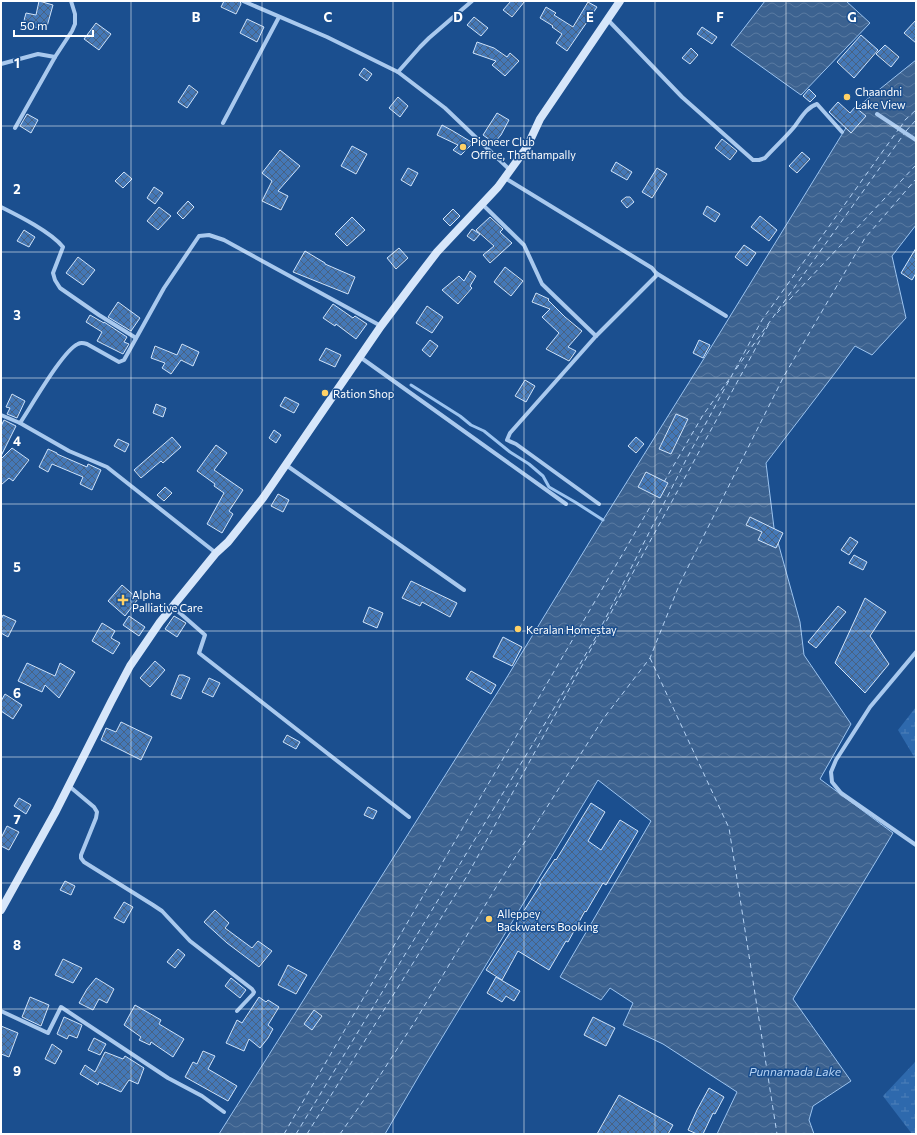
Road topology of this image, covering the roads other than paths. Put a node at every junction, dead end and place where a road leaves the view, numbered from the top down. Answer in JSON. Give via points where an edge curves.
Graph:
{"nodes":[{"id":1,"x":71,"y":1,"type":"edge"},
{"id":2,"x":243,"y":1,"type":"edge"},
{"id":3,"x":472,"y":1,"type":"edge"},
{"id":4,"x":620,"y":1,"type":"edge"},
{"id":5,"x":279,"y":16,"type":"junction"},
{"id":6,"x":608,"y":20,"type":"junction"},
{"id":7,"x":55,"y":58,"type":"junction"},
{"id":8,"x":1,"y":64,"type":"edge"},
{"id":9,"x":398,"y":72,"type":"junction"},
{"id":10,"x":877,"y":114,"type":"dead end"},
{"id":11,"x":223,"y":123,"type":"dead end"},
{"id":12,"x":15,"y":128,"type":"dead end"},
{"id":13,"x":842,"y":132,"type":"dead end"},
{"id":14,"x":916,"y":140,"type":"edge"},
{"id":15,"x":510,"y":170,"type":"junction"},
{"id":16,"x":505,"y":178,"type":"junction"},
{"id":17,"x":482,"y":204,"type":"junction"},
{"id":18,"x":1,"y":207,"type":"edge"},
{"id":19,"x":656,"y":272,"type":"junction"},
{"id":20,"x":726,"y":316,"type":"dead end"},
{"id":21,"x":381,"y":326,"type":"junction"},
{"id":22,"x":596,"y":336,"type":"junction"},
{"id":23,"x":136,"y":338,"type":"junction"},
{"id":24,"x":360,"y":357,"type":"junction"},
{"id":25,"x":1,"y":415,"type":"edge"},
{"id":26,"x":20,"y":423,"type":"junction"},
{"id":27,"x":286,"y":465,"type":"junction"},
{"id":28,"x":566,"y":504,"type":"dead end"},
{"id":29,"x":599,"y":504,"type":"dead end"},
{"id":30,"x":216,"y":553,"type":"junction"},
{"id":31,"x":464,"y":590,"type":"dead end"},
{"id":32,"x":173,"y":606,"type":"junction"},
{"id":33,"x":916,"y":652,"type":"edge"},
{"id":34,"x":69,"y":786,"type":"junction"},
{"id":35,"x":409,"y":817,"type":"dead end"},
{"id":36,"x":916,"y":845,"type":"edge"},
{"id":37,"x":1,"y":910,"type":"edge"},
{"id":38,"x":1,"y":1011,"type":"edge"},
{"id":39,"x":237,"y":1011,"type":"dead end"},
{"id":40,"x":224,"y":1112,"type":"dead end"}],
"edges":[{"from":1,"to":7,"type":"street","via":[[75,14],[74,24]]},
{"from":2,"to":5,"type":"street"},
{"from":3,"to":9,"type":"street","via":[[428,38]]},
{"from":4,"to":6,"type":"main road"},
{"from":5,"to":9,"type":"street"},
{"from":5,"to":11,"type":"street"},
{"from":6,"to":13,"type":"street","via":[[682,97],[753,160],[765,158],[813,105],[817,104]]},
{"from":6,"to":15,"type":"main road","via":[[540,119],[526,147]]},
{"from":7,"to":8,"type":"street","via":[[38,54]]},
{"from":7,"to":12,"type":"street"},
{"from":9,"to":15,"type":"street","via":[[445,108]]},
{"from":10,"to":14,"type":"street"},
{"from":15,"to":16,"type":"main road"},
{"from":16,"to":17,"type":"main road"},
{"from":16,"to":19,"type":"street"},
{"from":17,"to":21,"type":"main road","via":[[438,252]]},
{"from":17,"to":22,"type":"street","via":[[524,245],[542,284]]},
{"from":18,"to":23,"type":"street","via":[[23,218],[63,247],[53,273],[60,288]]},
{"from":19,"to":20,"type":"street"},
{"from":19,"to":22,"type":"street","via":[[656,276]]},
{"from":21,"to":23,"type":"street","via":[[210,234],[199,236],[164,288]]},
{"from":21,"to":24,"type":"main road"},
{"from":22,"to":29,"type":"street","via":[[510,433],[507,440]]},
{"from":23,"to":26,"type":"street","via":[[124,360],[119,362],[87,344],[77,344],[60,360]]},
{"from":24,"to":27,"type":"main road"},
{"from":24,"to":28,"type":"street"},
{"from":25,"to":26,"type":"street"},
{"from":26,"to":30,"type":"street","via":[[69,451],[107,467]]},
{"from":27,"to":30,"type":"main road","via":[[228,542]]},
{"from":27,"to":31,"type":"street"},
{"from":30,"to":32,"type":"main road"},
{"from":32,"to":34,"type":"main road","via":[[130,666]]},
{"from":32,"to":35,"type":"street","via":[[204,635],[199,653]]},
{"from":33,"to":36,"type":"street","via":[[870,707],[831,772],[832,782],[841,793]]},
{"from":34,"to":37,"type":"main road"},
{"from":34,"to":39,"type":"street","via":[[97,812],[81,858],[162,911],[190,941],[252,989],[253,994]]},
{"from":38,"to":40,"type":"street","via":[[48,1033],[61,1007]]}]}
